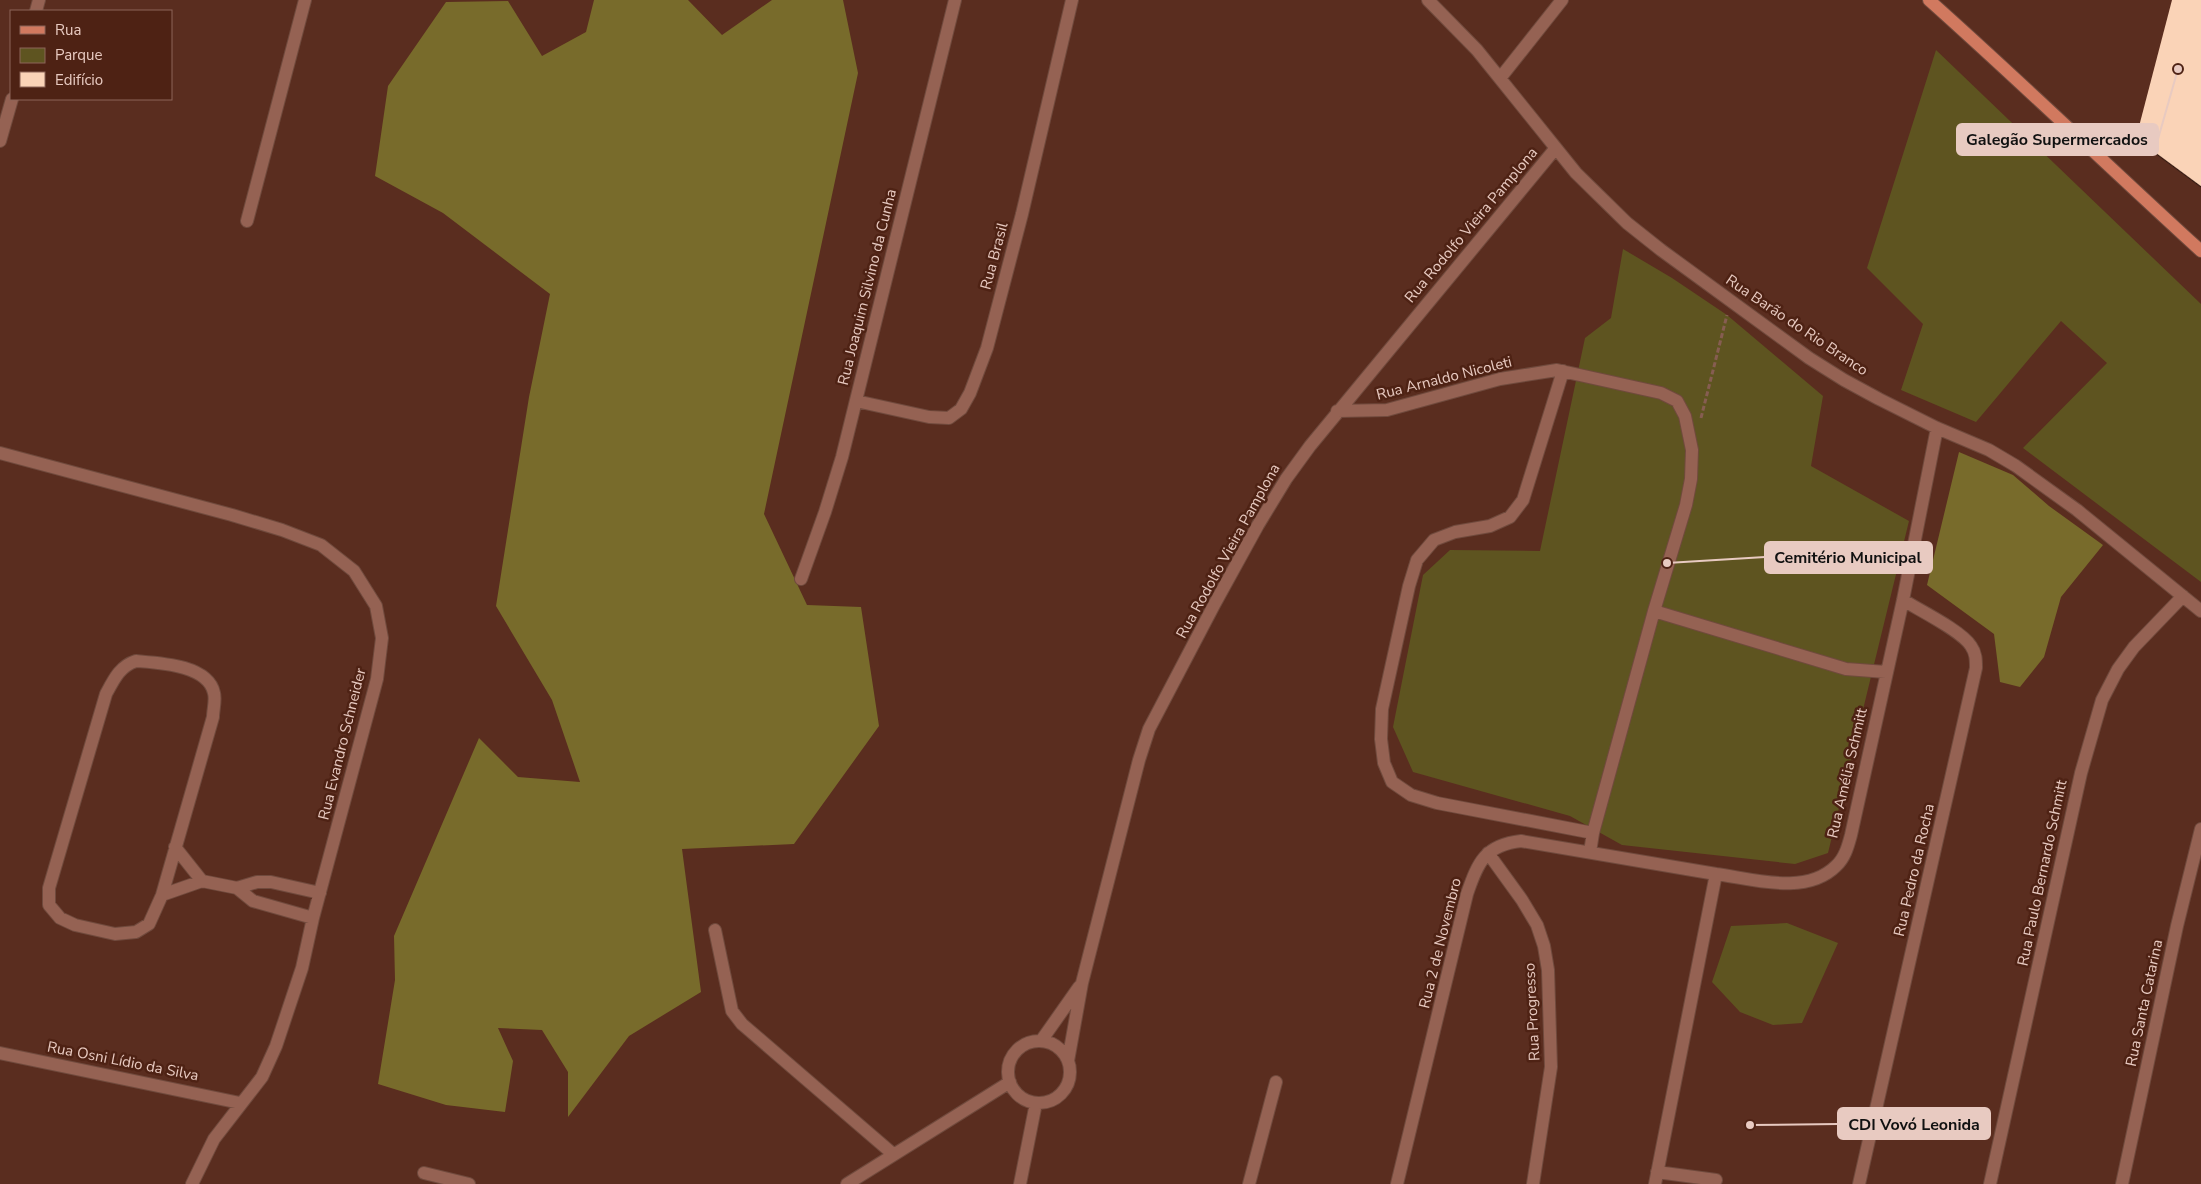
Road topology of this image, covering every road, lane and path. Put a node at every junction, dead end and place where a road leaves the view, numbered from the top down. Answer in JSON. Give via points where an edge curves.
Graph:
{"nodes":[{"id":1,"x":306,"y":0,"type":"edge"},
{"id":2,"x":956,"y":0,"type":"edge"},
{"id":3,"x":1072,"y":0,"type":"edge"},
{"id":4,"x":1428,"y":0,"type":"edge"},
{"id":5,"x":1562,"y":0,"type":"edge"},
{"id":6,"x":1929,"y":0,"type":"edge"},
{"id":7,"x":1501,"y":77,"type":"junction"},
{"id":8,"x":12,"y":100,"type":"edge"},
{"id":9,"x":0,"y":141,"type":"edge"},
{"id":10,"x":1555,"y":149,"type":"junction"},
{"id":11,"x":247,"y":221,"type":"dead end"},
{"id":12,"x":2201,"y":251,"type":"edge"},
{"id":13,"x":1730,"y":300,"type":"junction"},
{"id":14,"x":1560,"y":370,"type":"junction"},
{"id":15,"x":856,"y":401,"type":"junction"},
{"id":16,"x":1337,"y":411,"type":"junction"},
{"id":17,"x":1700,"y":422,"type":"dead end"},
{"id":18,"x":1937,"y":428,"type":"junction"},
{"id":19,"x":0,"y":453,"type":"edge"},
{"id":20,"x":800,"y":579,"type":"dead end"},
{"id":21,"x":2183,"y":596,"type":"junction"},
{"id":22,"x":1903,"y":600,"type":"junction"},
{"id":23,"x":1654,"y":611,"type":"junction"},
{"id":24,"x":2201,"y":611,"type":"edge"},
{"id":25,"x":1886,"y":672,"type":"junction"},
{"id":26,"x":2201,"y":829,"type":"edge"},
{"id":27,"x":1593,"y":833,"type":"junction"},
{"id":28,"x":175,"y":847,"type":"junction"},
{"id":29,"x":1590,"y":852,"type":"junction"},
{"id":30,"x":1488,"y":853,"type":"junction"},
{"id":31,"x":1716,"y":874,"type":"junction"},
{"id":32,"x":202,"y":882,"type":"junction"},
{"id":33,"x":237,"y":888,"type":"junction"},
{"id":34,"x":320,"y":893,"type":"junction"},
{"id":35,"x":162,"y":895,"type":"junction"},
{"id":36,"x":313,"y":918,"type":"junction"},
{"id":37,"x":715,"y":930,"type":"dead end"},
{"id":38,"x":1082,"y":983,"type":"junction"},
{"id":39,"x":1041,"y":1041,"type":"junction"},
{"id":40,"x":0,"y":1053,"type":"edge"},
{"id":41,"x":1068,"y":1061,"type":"junction"},
{"id":42,"x":1010,"y":1082,"type":"junction"},
{"id":43,"x":1276,"y":1082,"type":"dead end"},
{"id":44,"x":240,"y":1102,"type":"junction"},
{"id":45,"x":1036,"y":1102,"type":"junction"},
{"id":46,"x":892,"y":1154,"type":"junction"},
{"id":47,"x":424,"y":1173,"type":"dead end"},
{"id":48,"x":1656,"y":1178,"type":"edge"},
{"id":49,"x":1716,"y":1180,"type":"dead end"},
{"id":50,"x":192,"y":1184,"type":"edge"},
{"id":51,"x":469,"y":1184,"type":"edge"},
{"id":52,"x":848,"y":1184,"type":"edge"},
{"id":53,"x":1020,"y":1184,"type":"edge"},
{"id":54,"x":1249,"y":1184,"type":"edge"},
{"id":55,"x":1397,"y":1184,"type":"edge"},
{"id":56,"x":1533,"y":1184,"type":"edge"},
{"id":57,"x":1859,"y":1184,"type":"edge"},
{"id":58,"x":1990,"y":1184,"type":"edge"},
{"id":59,"x":2122,"y":1184,"type":"edge"}],
"edges":[{"from":1,"to":11,"type":"street"},
{"from":2,"to":15,"type":"street","name":"Rua Joaquim Silvino da Cunha"},
{"from":3,"to":15,"type":"street","name":"Rua Brasil","via":[[1022,214],[987,348],[970,393],[961,409],[949,418],[928,418]]},
{"from":4,"to":7,"type":"street","name":"Rua Barão do Rio Branco"},
{"from":5,"to":7,"type":"street"},
{"from":6,"to":12,"type":"main road"},
{"from":7,"to":10,"type":"street","name":"Rua Barão do Rio Branco"},
{"from":8,"to":9,"type":"street"},
{"from":10,"to":13,"type":"street","name":"Rua Barão do Rio Branco","via":[[1627,223]]},
{"from":10,"to":16,"type":"street","name":"Rua Rodolfo Vieira Pamplona"},
{"from":13,"to":17,"type":"path"},
{"from":13,"to":18,"type":"street","name":"Rua Barão do Rio Branco","via":[[1844,380]]},
{"from":14,"to":16,"type":"street","name":"Rua Arnaldo Nicoleti","via":[[1492,381],[1387,410]]},
{"from":14,"to":23,"type":"street","via":[[1661,393],[1677,401],[1685,416],[1692,450],[1691,479]]},
{"from":14,"to":27,"type":"street","via":[[1523,500],[1510,517],[1490,526],[1455,532],[1434,540],[1417,560],[1382,710],[1381,739],[1384,763],[1392,782],[1411,795],[1437,803]]},
{"from":15,"to":20,"type":"street","name":"Rua Joaquim Silvino da Cunha","via":[[825,512]]},
{"from":16,"to":38,"type":"street","name":"Rua Rodolfo Vieira Pamplona","via":[[1286,479],[1258,525],[1149,728]]},
{"from":18,"to":21,"type":"street","name":"Rua Barão do Rio Branco","via":[[1988,450],[2044,484]]},
{"from":18,"to":22,"type":"street","name":"Rua Amélia Schmitt"},
{"from":19,"to":34,"type":"street","name":"Rua Evandro Schneider","via":[[282,530],[321,545],[354,571],[376,606],[382,638],[377,680]]},
{"from":21,"to":24,"type":"street","name":"Rua Barão do Rio Branco"},
{"from":21,"to":58,"type":"street","name":"Rua Paulo Bernardo Schmitt","via":[[2118,668],[2102,700],[2081,773]]},
{"from":22,"to":25,"type":"street","name":"Rua Amélia Schmitt"},
{"from":22,"to":57,"type":"street","name":"Rua Pedro da Rocha","via":[[1963,636],[1976,656],[1976,668]]},
{"from":23,"to":25,"type":"street","via":[[1846,669]]},
{"from":23,"to":27,"type":"street"},
{"from":25,"to":31,"type":"street","name":"Rua Amélia Schmitt","via":[[1851,835],[1837,866],[1815,879],[1786,883]]},
{"from":26,"to":59,"type":"street","name":"Rua Santa Catarina","via":[[2176,926]]},
{"from":27,"to":29,"type":"street"},
{"from":28,"to":32,"type":"street"},
{"from":28,"to":35,"type":"street"},
{"from":28,"to":35,"type":"street","via":[[213,717],[215,695],[210,682],[201,674],[136,661],[126,664],[106,694],[49,888],[49,905],[60,918],[75,925],[115,934],[136,932],[149,924]]},
{"from":29,"to":30,"type":"street","via":[[1521,841],[1508,843]]},
{"from":29,"to":31,"type":"street"},
{"from":30,"to":55,"type":"street","name":"Rua 2 de Novembro","via":[[1473,876],[1467,894]]},
{"from":30,"to":56,"type":"street","name":"Rua Progresso","via":[[1536,925],[1548,970],[1551,1067]]},
{"from":31,"to":48,"type":"street"},
{"from":32,"to":33,"type":"street"},
{"from":32,"to":35,"type":"street"},
{"from":33,"to":34,"type":"street","via":[[271,882]]},
{"from":33,"to":36,"type":"street","via":[[253,901]]},
{"from":34,"to":36,"type":"street","name":"Rua Evandro Schneider"},
{"from":36,"to":44,"type":"street","name":"Rua Evandro Schneider","via":[[302,968],[276,1046],[262,1077]]},
{"from":37,"to":46,"type":"street","via":[[732,1011],[742,1024]]},
{"from":38,"to":39,"type":"street","name":"Rua Rodolfo Vieira Pamplona"},
{"from":38,"to":41,"type":"street","name":"Rua Rodolfo Vieira Pamplona"},
{"from":39,"to":41,"type":"street","via":[[1058,1047]]},
{"from":39,"to":42,"type":"street","via":[[1024,1044],[1017,1049],[1008,1065]]},
{"from":40,"to":44,"type":"street","name":"Rua Osni Lídio da Silva"},
{"from":41,"to":45,"type":"street","via":[[1069,1079],[1060,1094],[1053,1099]]},
{"from":42,"to":45,"type":"street","via":[[1020,1096]]},
{"from":42,"to":46,"type":"street"},
{"from":43,"to":54,"type":"street"},
{"from":44,"to":50,"type":"street","name":"Rua Evandro Schneider","via":[[214,1139]]},
{"from":45,"to":53,"type":"street"},
{"from":46,"to":52,"type":"street"},
{"from":47,"to":51,"type":"street"},
{"from":48,"to":49,"type":"street"}]}
